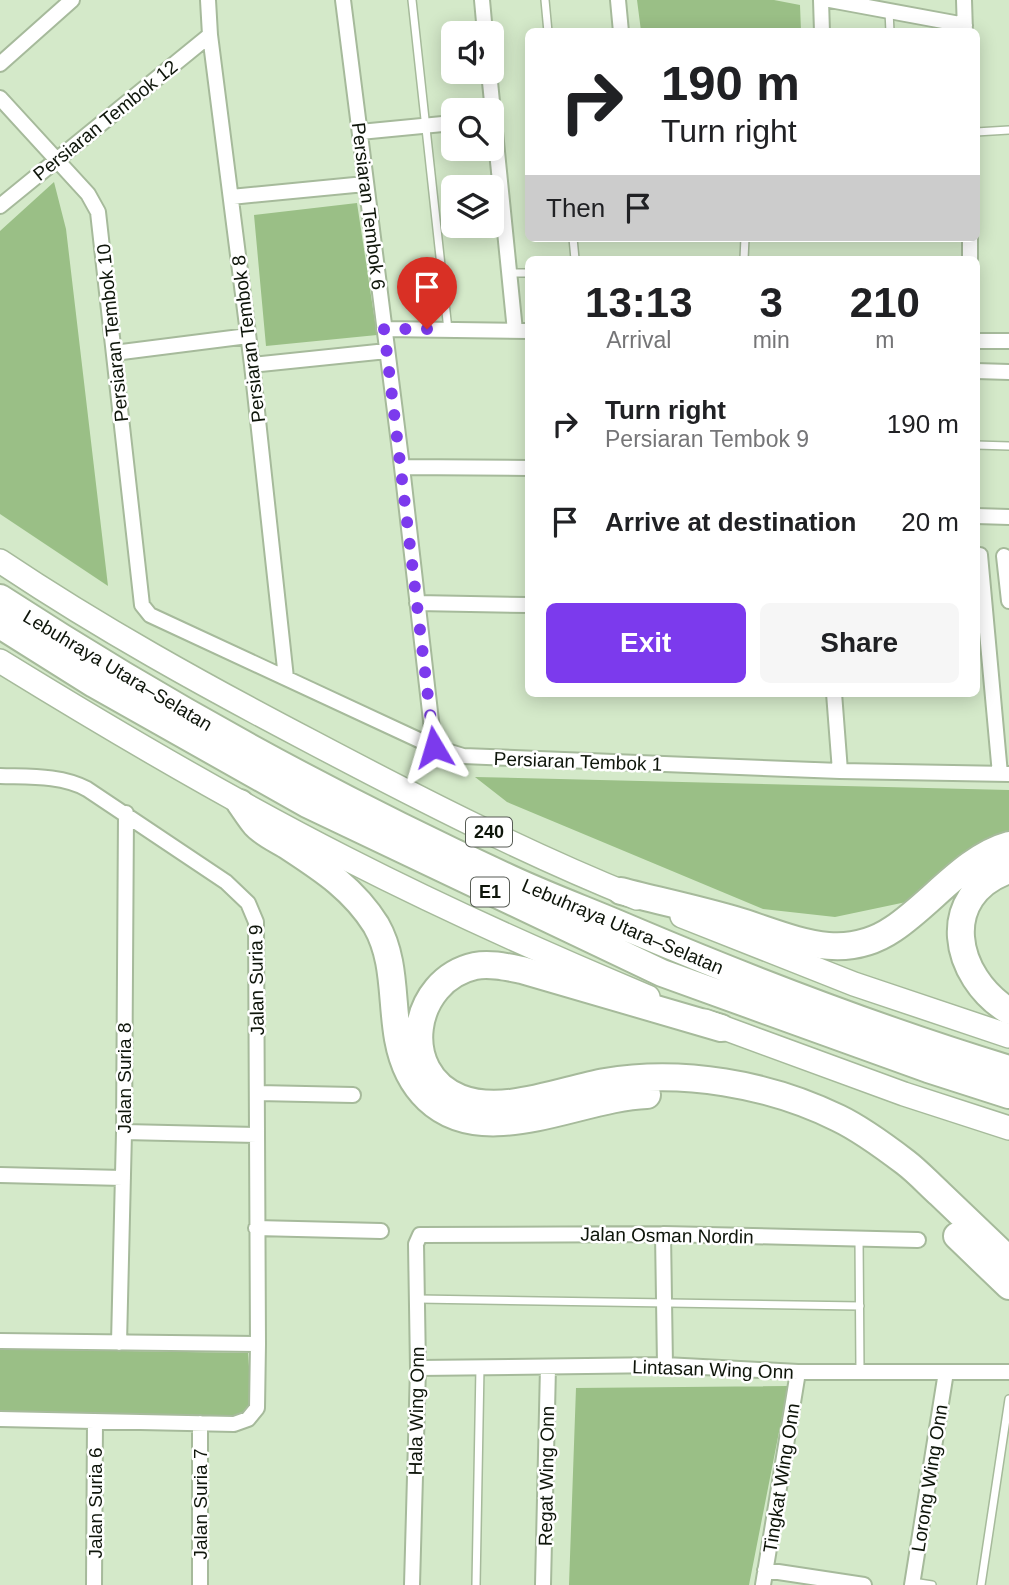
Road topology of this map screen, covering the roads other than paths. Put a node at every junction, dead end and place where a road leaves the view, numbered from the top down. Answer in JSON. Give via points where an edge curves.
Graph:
{"nodes":[{"id":1,"x":72,"y":0,"type":"edge"},
{"id":2,"x":208,"y":0,"type":"edge"},
{"id":3,"x":343,"y":0,"type":"edge"},
{"id":4,"x":412,"y":0,"type":"edge"},
{"id":5,"x":482,"y":0,"type":"edge"},
{"id":6,"x":545,"y":0,"type":"edge"},
{"id":7,"x":618,"y":0,"type":"edge"},
{"id":8,"x":821,"y":0,"type":"edge"},
{"id":9,"x":831,"y":0,"type":"edge"},
{"id":10,"x":964,"y":0,"type":"edge"},
{"id":11,"x":853,"y":2,"type":"edge"},
{"id":12,"x":889,"y":11,"type":"junction"},
{"id":13,"x":484,"y":21,"type":"edge"},
{"id":14,"x":548,"y":28,"type":"edge"},
{"id":15,"x":621,"y":28,"type":"edge"},
{"id":16,"x":822,"y":28,"type":"edge"},
{"id":17,"x":890,"y":28,"type":"edge"},
{"id":18,"x":965,"y":28,"type":"edge"},
{"id":19,"x":210,"y":35,"type":"junction"},
{"id":20,"x":0,"y":64,"type":"edge"},
{"id":21,"x":0,"y":98,"type":"edge"},
{"id":22,"x":441,"y":124,"type":"edge"},
{"id":23,"x":428,"y":125,"type":"junction"},
{"id":24,"x":1009,"y":130,"type":"edge"},
{"id":25,"x":359,"y":132,"type":"junction"},
{"id":26,"x":980,"y":132,"type":"edge"},
{"id":27,"x":55,"y":160,"type":"junction"},
{"id":28,"x":497,"y":161,"type":"edge"},
{"id":29,"x":365,"y":184,"type":"junction"},
{"id":30,"x":231,"y":197,"type":"junction"},
{"id":31,"x":0,"y":206,"type":"edge"},
{"id":32,"x":509,"y":273,"type":"junction"},
{"id":33,"x":525,"y":273,"type":"edge"},
{"id":34,"x":384,"y":329,"type":"junction"},
{"id":35,"x":449,"y":330,"type":"junction"},
{"id":36,"x":522,"y":331,"type":"edge"},
{"id":37,"x":248,"y":336,"type":"junction"},
{"id":38,"x":980,"y":341,"type":"edge"},
{"id":39,"x":1009,"y":341,"type":"edge"},
{"id":40,"x":387,"y":351,"type":"junction"},
{"id":41,"x":114,"y":353,"type":"junction"},
{"id":42,"x":252,"y":365,"type":"junction"},
{"id":43,"x":980,"y":371,"type":"edge"},
{"id":44,"x":1009,"y":372,"type":"edge"},
{"id":45,"x":980,"y":445,"type":"edge"},
{"id":46,"x":1009,"y":446,"type":"edge"},
{"id":47,"x":402,"y":467,"type":"junction"},
{"id":48,"x":525,"y":468,"type":"edge"},
{"id":49,"x":980,"y":516,"type":"edge"},
{"id":50,"x":1009,"y":517,"type":"edge"},
{"id":51,"x":980,"y":555,"type":"edge"},
{"id":52,"x":1006,"y":556,"type":"edge"},
{"id":53,"x":0,"y":561,"type":"edge"},
{"id":54,"x":980,"y":572,"type":"edge"},
{"id":55,"x":0,"y":598,"type":"edge"},
{"id":56,"x":1009,"y":601,"type":"edge"},
{"id":57,"x":416,"y":603,"type":"junction"},
{"id":58,"x":142,"y":605,"type":"joint"},
{"id":59,"x":525,"y":605,"type":"edge"},
{"id":60,"x":0,"y":625,"type":"edge"},
{"id":61,"x":0,"y":661,"type":"edge"},
{"id":62,"x":286,"y":678,"type":"junction"},
{"id":63,"x":834,"y":697,"type":"edge"},
{"id":64,"x":434,"y":747,"type":"junction"},
{"id":65,"x":840,"y":771,"type":"junction"},
{"id":66,"x":1004,"y":774,"type":"edge"},
{"id":67,"x":0,"y":776,"type":"edge"},
{"id":68,"x":240,"y":803,"type":"junction"},
{"id":69,"x":126,"y":813,"type":"junction"},
{"id":70,"x":1009,"y":845,"type":"edge"},
{"id":71,"x":1009,"y":870,"type":"edge"},
{"id":72,"x":621,"y":891,"type":"junction"},
{"id":73,"x":1009,"y":1011,"type":"edge"},
{"id":74,"x":721,"y":1028,"type":"junction"},
{"id":75,"x":1009,"y":1035,"type":"edge"},
{"id":76,"x":1009,"y":1069,"type":"edge"},
{"id":77,"x":258,"y":1093,"type":"junction"},
{"id":78,"x":353,"y":1095,"type":"dead end"},
{"id":79,"x":1009,"y":1095,"type":"edge"},
{"id":80,"x":1009,"y":1128,"type":"edge"},
{"id":81,"x":124,"y":1132,"type":"junction"},
{"id":82,"x":257,"y":1135,"type":"junction"},
{"id":83,"x":0,"y":1175,"type":"edge"},
{"id":84,"x":122,"y":1178,"type":"junction"},
{"id":85,"x":256,"y":1228,"type":"junction"},
{"id":86,"x":381,"y":1231,"type":"dead end"},
{"id":87,"x":663,"y":1234,"type":"junction"},
{"id":88,"x":418,"y":1237,"type":"joint"},
{"id":89,"x":859,"y":1239,"type":"junction"},
{"id":90,"x":918,"y":1240,"type":"dead end"},
{"id":91,"x":1009,"y":1260,"type":"edge"},
{"id":92,"x":1009,"y":1286,"type":"edge"},
{"id":93,"x":418,"y":1299,"type":"junction"},
{"id":94,"x":664,"y":1302,"type":"junction"},
{"id":95,"x":860,"y":1306,"type":"junction"},
{"id":96,"x":0,"y":1342,"type":"edge"},
{"id":97,"x":120,"y":1343,"type":"junction"},
{"id":98,"x":258,"y":1344,"type":"junction"},
{"id":99,"x":665,"y":1365,"type":"junction"},
{"id":100,"x":480,"y":1367,"type":"junction"},
{"id":101,"x":548,"y":1367,"type":"junction"},
{"id":102,"x":418,"y":1368,"type":"junction"},
{"id":103,"x":860,"y":1370,"type":"junction"},
{"id":104,"x":946,"y":1371,"type":"junction"},
{"id":105,"x":798,"y":1372,"type":"junction"},
{"id":106,"x":1009,"y":1372,"type":"edge"},
{"id":107,"x":1009,"y":1399,"type":"edge"},
{"id":108,"x":0,"y":1419,"type":"edge"},
{"id":109,"x":95,"y":1421,"type":"junction"},
{"id":110,"x":200,"y":1423,"type":"junction"},
{"id":111,"x":765,"y":1570,"type":"junction"},
{"id":112,"x":912,"y":1583,"type":"edge"},
{"id":113,"x":94,"y":1585,"type":"edge"},
{"id":114,"x":200,"y":1585,"type":"edge"},
{"id":115,"x":412,"y":1585,"type":"edge"},
{"id":116,"x":476,"y":1585,"type":"edge"},
{"id":117,"x":543,"y":1585,"type":"edge"},
{"id":118,"x":763,"y":1585,"type":"edge"},
{"id":119,"x":864,"y":1585,"type":"edge"},
{"id":120,"x":932,"y":1585,"type":"edge"},
{"id":121,"x":981,"y":1585,"type":"edge"}],
"edges":[{"from":1,"to":20,"type":"street"},
{"from":2,"to":19,"type":"street","name":"Persiaran Tembok 8"},
{"from":3,"to":25,"type":"street","name":"Persiaran Tembok 6"},
{"from":4,"to":23,"type":"lane"},
{"from":5,"to":13,"type":"street"},
{"from":6,"to":14,"type":"lane"},
{"from":7,"to":15,"type":"street"},
{"from":8,"to":16,"type":"street"},
{"from":9,"to":11,"type":"street"},
{"from":10,"to":18,"type":"street"},
{"from":11,"to":12,"type":"street"},
{"from":12,"to":17,"type":"lane"},
{"from":12,"to":18,"type":"street"},
{"from":19,"to":27,"type":"street","name":"Persiaran Tembok 12"},
{"from":19,"to":30,"type":"street","name":"Persiaran Tembok 8"},
{"from":21,"to":27,"type":"street","name":"Persiaran Tembok 10"},
{"from":22,"to":23,"type":"street"},
{"from":23,"to":25,"type":"street"},
{"from":23,"to":35,"type":"lane"},
{"from":24,"to":26,"type":"lane"},
{"from":25,"to":29,"type":"street","name":"Persiaran Tembok 6"},
{"from":27,"to":31,"type":"street","name":"Persiaran Tembok 12"},
{"from":27,"to":41,"type":"street","name":"Persiaran Tembok 10","via":[[98,212]]},
{"from":28,"to":32,"type":"street"},
{"from":29,"to":30,"type":"street"},
{"from":29,"to":34,"type":"street","name":"Persiaran Tembok 6"},
{"from":30,"to":37,"type":"street","name":"Persiaran Tembok 8"},
{"from":32,"to":33,"type":"lane"},
{"from":32,"to":36,"type":"street"},
{"from":34,"to":35,"type":"street"},
{"from":34,"to":40,"type":"street","name":"Persiaran Tembok 6"},
{"from":35,"to":36,"type":"street"},
{"from":37,"to":41,"type":"street"},
{"from":37,"to":42,"type":"street","name":"Persiaran Tembok 8"},
{"from":38,"to":39,"type":"street"},
{"from":40,"to":42,"type":"street"},
{"from":40,"to":47,"type":"street","name":"Persiaran Tembok 6"},
{"from":41,"to":58,"type":"street","name":"Persiaran Tembok 10"},
{"from":42,"to":62,"type":"street","name":"Persiaran Tembok 8"},
{"from":43,"to":44,"type":"street"},
{"from":45,"to":46,"type":"lane"},
{"from":47,"to":48,"type":"street"},
{"from":47,"to":57,"type":"street","name":"Persiaran Tembok 6"},
{"from":49,"to":50,"type":"street"},
{"from":51,"to":52,"type":"street"},
{"from":52,"to":56,"type":"street"},
{"from":53,"to":72,"type":"main road","number":"240","via":[[68,607],[216,692],[402,790]]},
{"from":54,"to":66,"type":"street"},
{"from":55,"to":76,"type":"highway","name":"Lebuhraya Utara–Selatan","number":"E1","via":[[281,765],[513,880],[769,987]]},
{"from":57,"to":59,"type":"street"},
{"from":57,"to":64,"type":"street","name":"Persiaran Tembok 6"},
{"from":58,"to":62,"type":"street","name":"Persiaran Tembok 1","via":[[150,615]]},
{"from":60,"to":79,"type":"highway","name":"Lebuhraya Utara–Selatan","number":"E1","via":[[94,684],[307,804],[662,973]]},
{"from":61,"to":68,"type":"main road"},
{"from":62,"to":64,"type":"street","name":"Persiaran Tembok 1"},
{"from":63,"to":65,"type":"street"},
{"from":64,"to":65,"type":"street","name":"Persiaran Tembok 1","via":[[477,758]]},
{"from":65,"to":66,"type":"street","name":"Persiaran Tembok 1"},
{"from":67,"to":69,"type":"street","name":"Jalan Suria 9","via":[[68,781]]},
{"from":68,"to":74,"type":"main road","via":[[498,931]]},
{"from":68,"to":92,"type":"highway","via":[[256,826],[352,892],[372,919],[390,960],[403,1060],[417,1087],[436,1106],[472,1122],[492,1123],[639,1095],[730,1099],[775,1111],[818,1127],[885,1167]]},
{"from":69,"to":77,"type":"street","name":"Jalan Suria 9","via":[[226,882],[253,911]]},
{"from":69,"to":81,"type":"street","name":"Jalan Suria 8"},
{"from":70,"to":72,"type":"highway","via":[[978,859],[895,928],[847,946],[809,945]]},
{"from":71,"to":73,"type":"highway","via":[[982,886],[970,902],[960,934],[973,977]]},
{"from":72,"to":75,"type":"main road","number":"240","via":[[854,984]]},
{"from":74,"to":80,"type":"main road"},
{"from":74,"to":91,"type":"highway","via":[[498,965],[475,966],[454,974],[425,1005],[419,1026],[427,1068],[457,1097],[477,1103],[500,1105],[652,1077],[741,1086],[839,1118],[907,1163]]},
{"from":77,"to":78,"type":"street"},
{"from":77,"to":82,"type":"street","name":"Jalan Suria 9"},
{"from":81,"to":82,"type":"street"},
{"from":81,"to":84,"type":"street","name":"Jalan Suria 8"},
{"from":82,"to":85,"type":"street","name":"Jalan Suria 9"},
{"from":83,"to":84,"type":"street"},
{"from":84,"to":97,"type":"street","name":"Jalan Suria 8"},
{"from":85,"to":86,"type":"street"},
{"from":85,"to":98,"type":"street","name":"Jalan Suria 9"},
{"from":87,"to":88,"type":"street","name":"Jalan Osman Nordin"},
{"from":87,"to":89,"type":"street","name":"Jalan Osman Nordin"},
{"from":87,"to":94,"type":"street"},
{"from":88,"to":93,"type":"street","name":"Hala Wing Onn"},
{"from":89,"to":90,"type":"street","name":"Jalan Osman Nordin"},
{"from":89,"to":95,"type":"lane"},
{"from":93,"to":94,"type":"lane"},
{"from":93,"to":102,"type":"street","name":"Hala Wing Onn"},
{"from":94,"to":95,"type":"lane"},
{"from":94,"to":99,"type":"street"},
{"from":95,"to":103,"type":"lane"},
{"from":96,"to":97,"type":"street"},
{"from":97,"to":98,"type":"street"},
{"from":98,"to":110,"type":"street","name":"Jalan Suria 9","via":[[257,1408],[248,1419],[234,1424]]},
{"from":99,"to":101,"type":"street","name":"Lintasan Wing Onn"},
{"from":99,"to":105,"type":"street","name":"Lintasan Wing Onn"},
{"from":100,"to":101,"type":"street","name":"Lintasan Wing Onn"},
{"from":100,"to":102,"type":"street","name":"Lintasan Wing Onn"},
{"from":100,"to":116,"type":"lane"},
{"from":101,"to":117,"type":"street","name":"Regat Wing Onn"},
{"from":102,"to":115,"type":"street","name":"Hala Wing Onn"},
{"from":103,"to":104,"type":"street","name":"Lintasan Wing Onn"},
{"from":103,"to":105,"type":"street","name":"Lintasan Wing Onn"},
{"from":104,"to":106,"type":"street","name":"Lintasan Wing Onn"},
{"from":104,"to":112,"type":"street","name":"Lorong Wing Onn"},
{"from":105,"to":111,"type":"street","name":"Tingkat Wing Onn"},
{"from":107,"to":121,"type":"lane"},
{"from":108,"to":109,"type":"street","name":"Jalan Suria 9"},
{"from":109,"to":110,"type":"street","name":"Jalan Suria 9"},
{"from":109,"to":113,"type":"street","name":"Jalan Suria 6"},
{"from":110,"to":114,"type":"street","name":"Jalan Suria 7"},
{"from":111,"to":118,"type":"street","name":"Tingkat Wing Onn"},
{"from":111,"to":119,"type":"street"},
{"from":112,"to":120,"type":"lane"}]}
